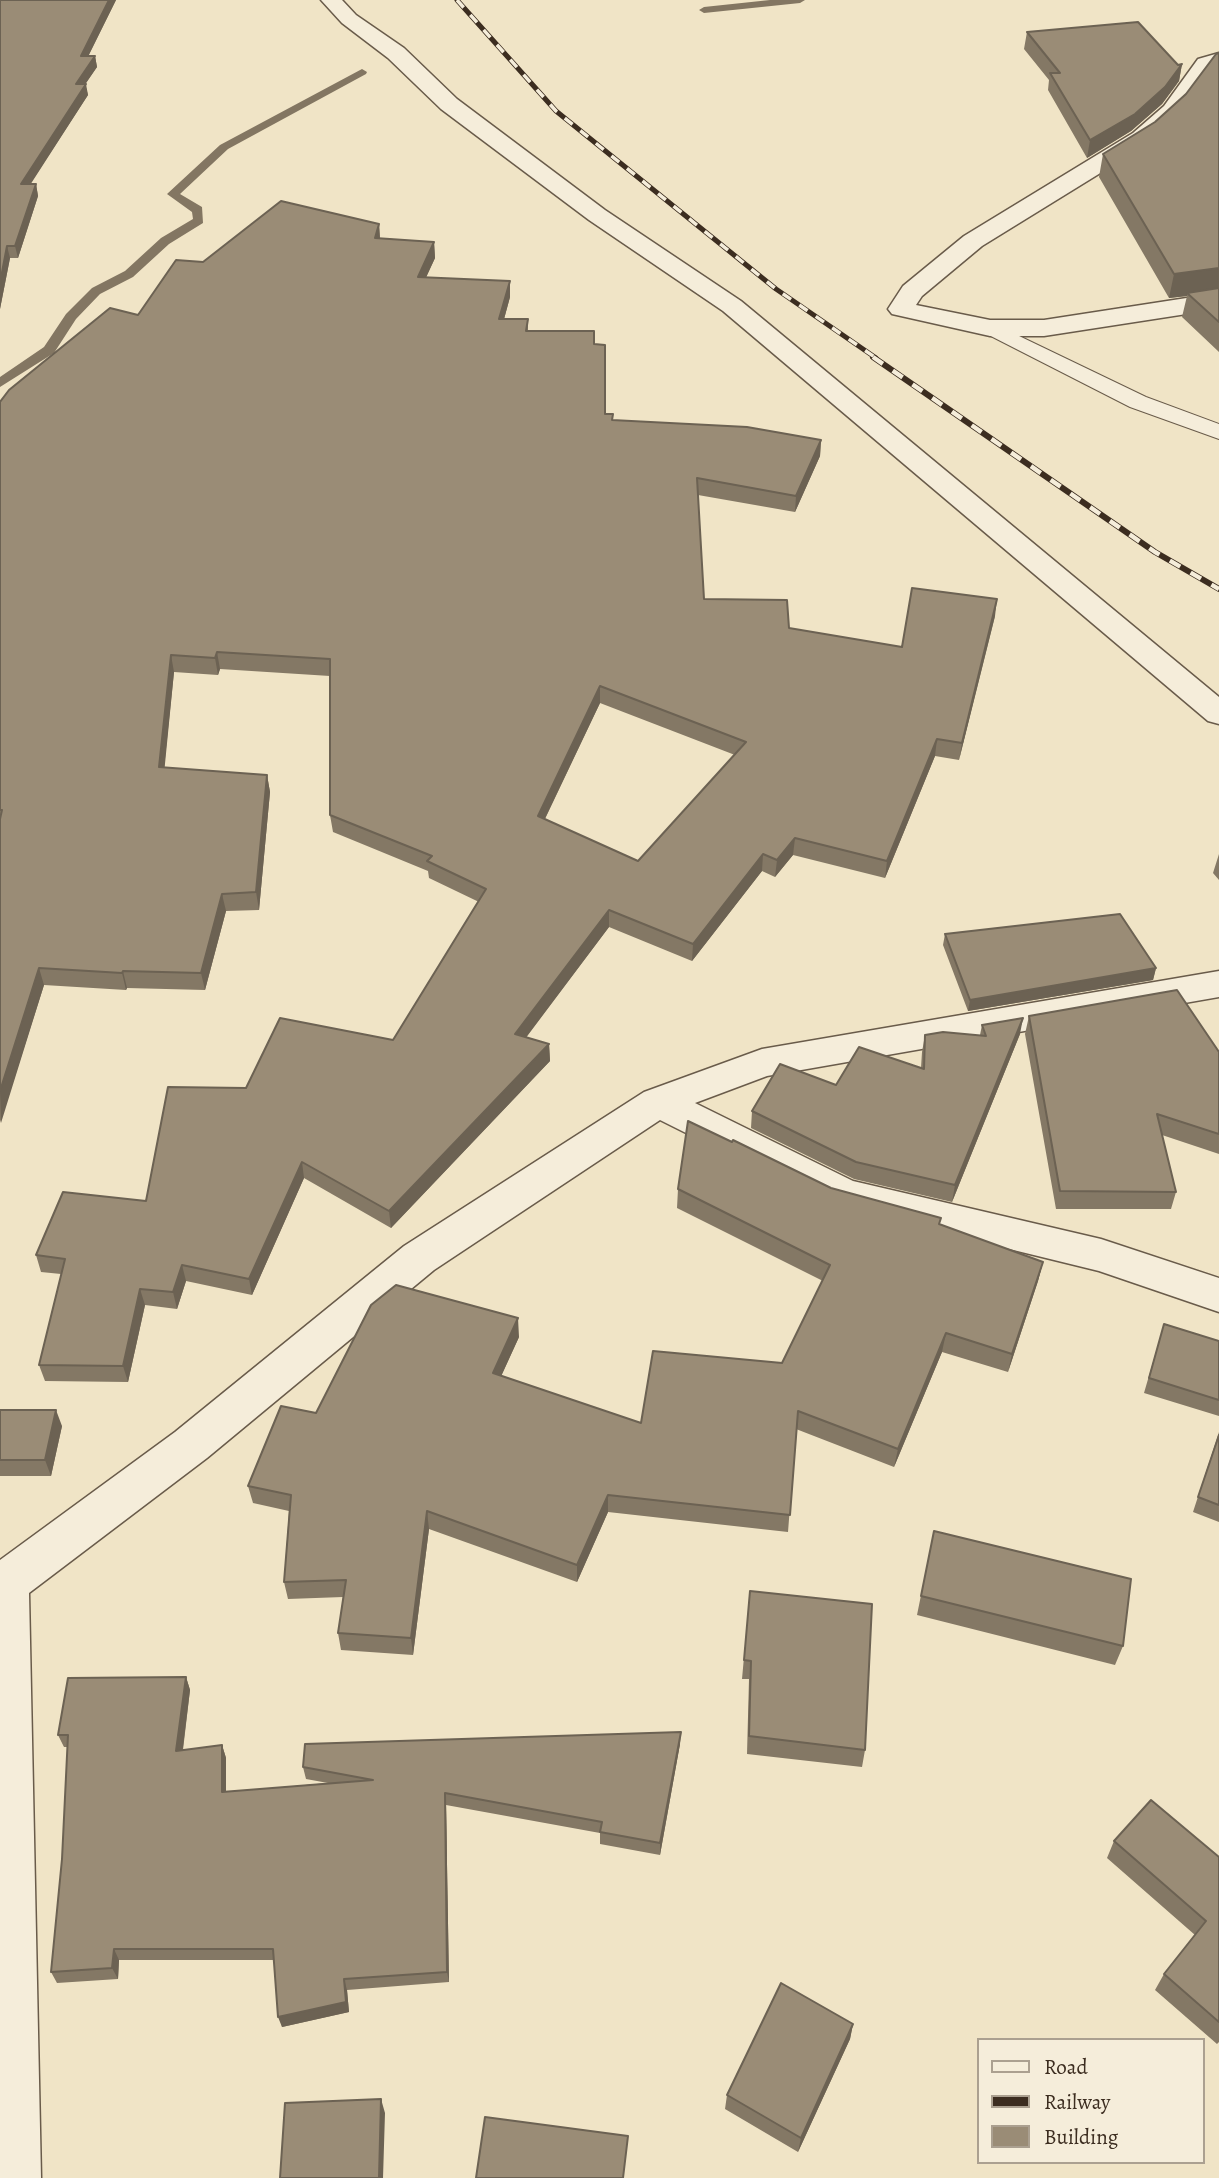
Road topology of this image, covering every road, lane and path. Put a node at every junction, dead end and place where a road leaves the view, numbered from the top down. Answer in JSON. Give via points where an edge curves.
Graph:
{"nodes":[{"id":1,"x":331,"y":0,"type":"edge"},
{"id":2,"x":1219,"y":59,"type":"edge"},
{"id":3,"x":1219,"y":300,"type":"edge"},
{"id":4,"x":989,"y":328,"type":"junction"},
{"id":5,"x":1219,"y":432,"type":"edge"},
{"id":6,"x":1219,"y":714,"type":"edge"},
{"id":7,"x":1219,"y":984,"type":"edge"},
{"id":8,"x":659,"y":1102,"type":"junction"},
{"id":9,"x":1219,"y":1295,"type":"edge"},
{"id":10,"x":3,"y":1586,"type":"edge"},
{"id":11,"x":13,"y":2178,"type":"edge"}],
"edges":[{"from":1,"to":6,"type":"street","via":[[449,104],[597,215],[732,306]]},
{"from":2,"to":4,"type":"street","via":[[1206,64],[1172,110],[1141,138],[973,241],[912,291],[901,309]]},
{"from":3,"to":4,"type":"street","via":[[1044,328]]},
{"from":4,"to":5,"type":"lane","via":[[1138,402]]},
{"from":7,"to":8,"type":"street","via":[[762,1063]]},
{"from":8,"to":9,"type":"street","via":[[844,1194],[1101,1255]]},
{"from":8,"to":10,"type":"street","via":[[419,1258],[191,1445]]},
{"from":10,"to":11,"type":"street"}]}
